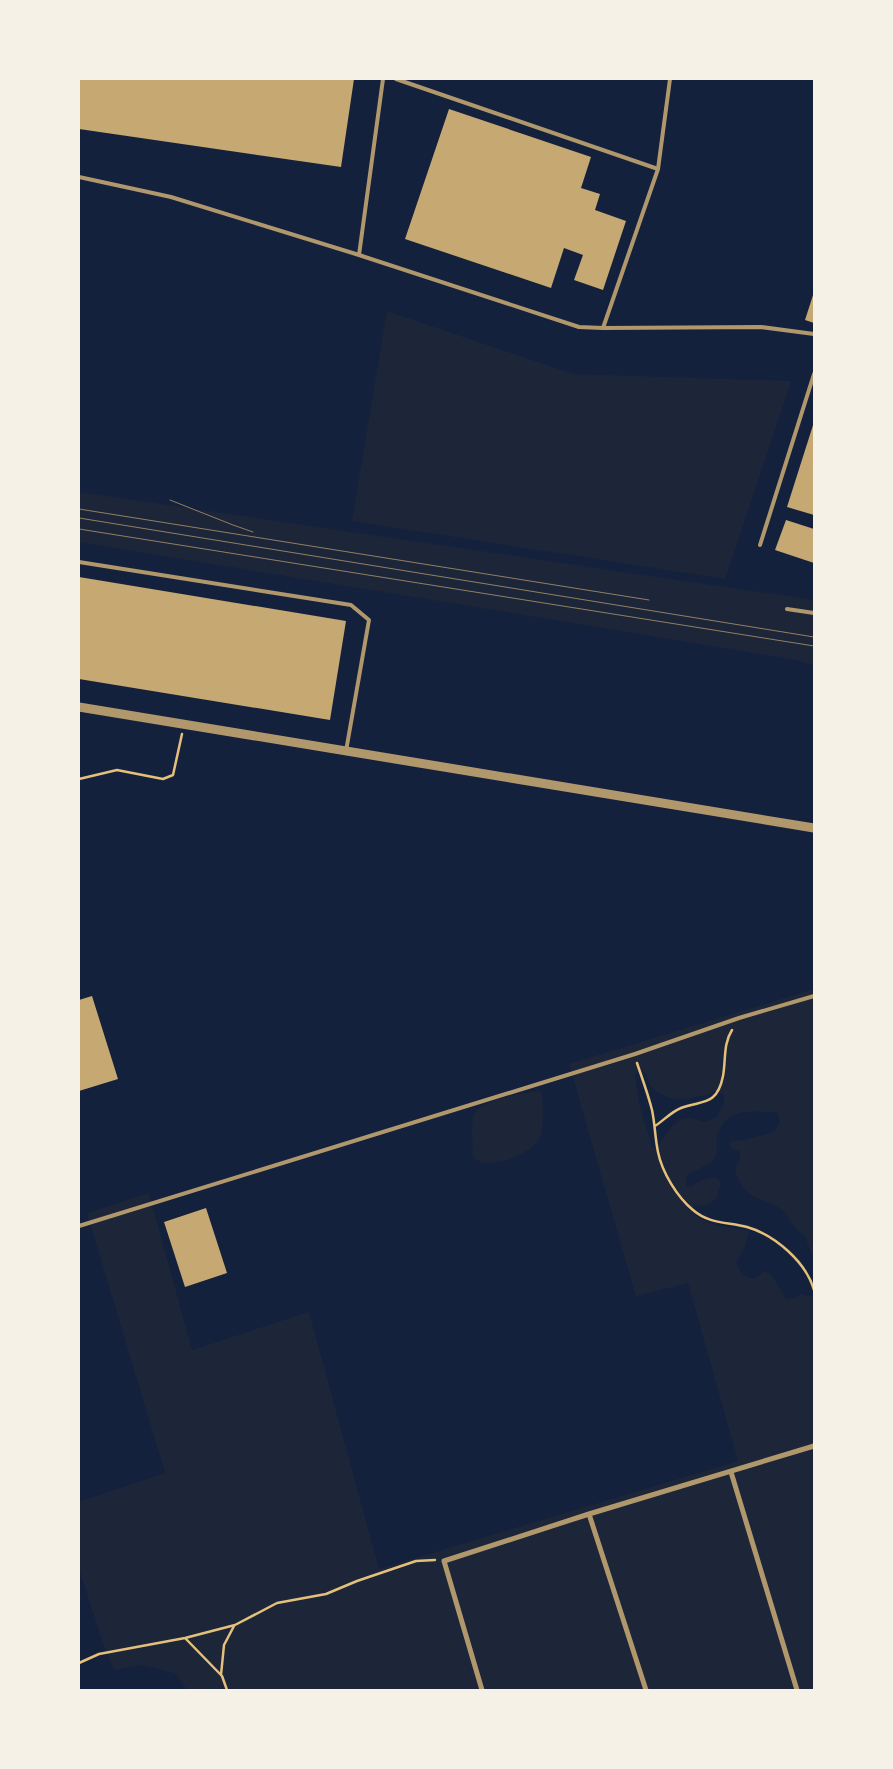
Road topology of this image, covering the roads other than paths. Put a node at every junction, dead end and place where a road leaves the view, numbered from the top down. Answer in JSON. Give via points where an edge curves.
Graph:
{"nodes":[{"id":1,"x":383,"y":79,"type":"edge"},
{"id":2,"x":396,"y":79,"type":"edge"},
{"id":3,"x":670,"y":79,"type":"edge"},
{"id":4,"x":658,"y":169,"type":"junction"},
{"id":5,"x":79,"y":177,"type":"edge"},
{"id":6,"x":359,"y":255,"type":"junction"},
{"id":7,"x":603,"y":328,"type":"junction"},
{"id":8,"x":814,"y":334,"type":"edge"},
{"id":9,"x":814,"y":374,"type":"edge"},
{"id":10,"x":760,"y":545,"type":"dead end"},
{"id":11,"x":79,"y":562,"type":"edge"},
{"id":12,"x":788,"y":609,"type":"dead end"},
{"id":13,"x":814,"y":613,"type":"edge"},
{"id":14,"x":79,"y":708,"type":"edge"},
{"id":15,"x":346,"y":751,"type":"junction"},
{"id":16,"x":814,"y":828,"type":"edge"},
{"id":17,"x":814,"y":996,"type":"edge"},
{"id":18,"x":79,"y":1226,"type":"edge"},
{"id":19,"x":814,"y":1446,"type":"edge"},
{"id":20,"x":731,"y":1472,"type":"junction"},
{"id":21,"x":589,"y":1514,"type":"junction"},
{"id":22,"x":482,"y":1690,"type":"edge"},
{"id":23,"x":646,"y":1690,"type":"edge"},
{"id":24,"x":797,"y":1690,"type":"edge"}],
"edges":[{"from":1,"to":6,"type":"lane"},
{"from":2,"to":4,"type":"lane"},
{"from":3,"to":4,"type":"lane"},
{"from":4,"to":7,"type":"lane"},
{"from":5,"to":6,"type":"lane","via":[[171,197]]},
{"from":6,"to":7,"type":"lane","via":[[578,327]]},
{"from":7,"to":8,"type":"lane","via":[[761,327]]},
{"from":9,"to":10,"type":"lane"},
{"from":11,"to":15,"type":"lane","via":[[352,605],[369,620]]},
{"from":12,"to":13,"type":"lane"},
{"from":14,"to":15,"type":"street"},
{"from":15,"to":16,"type":"street"},
{"from":17,"to":18,"type":"lane"},
{"from":19,"to":20,"type":"street"},
{"from":20,"to":21,"type":"street"},
{"from":20,"to":24,"type":"street"},
{"from":21,"to":22,"type":"street","via":[[444,1561]]},
{"from":21,"to":23,"type":"street"}]}
